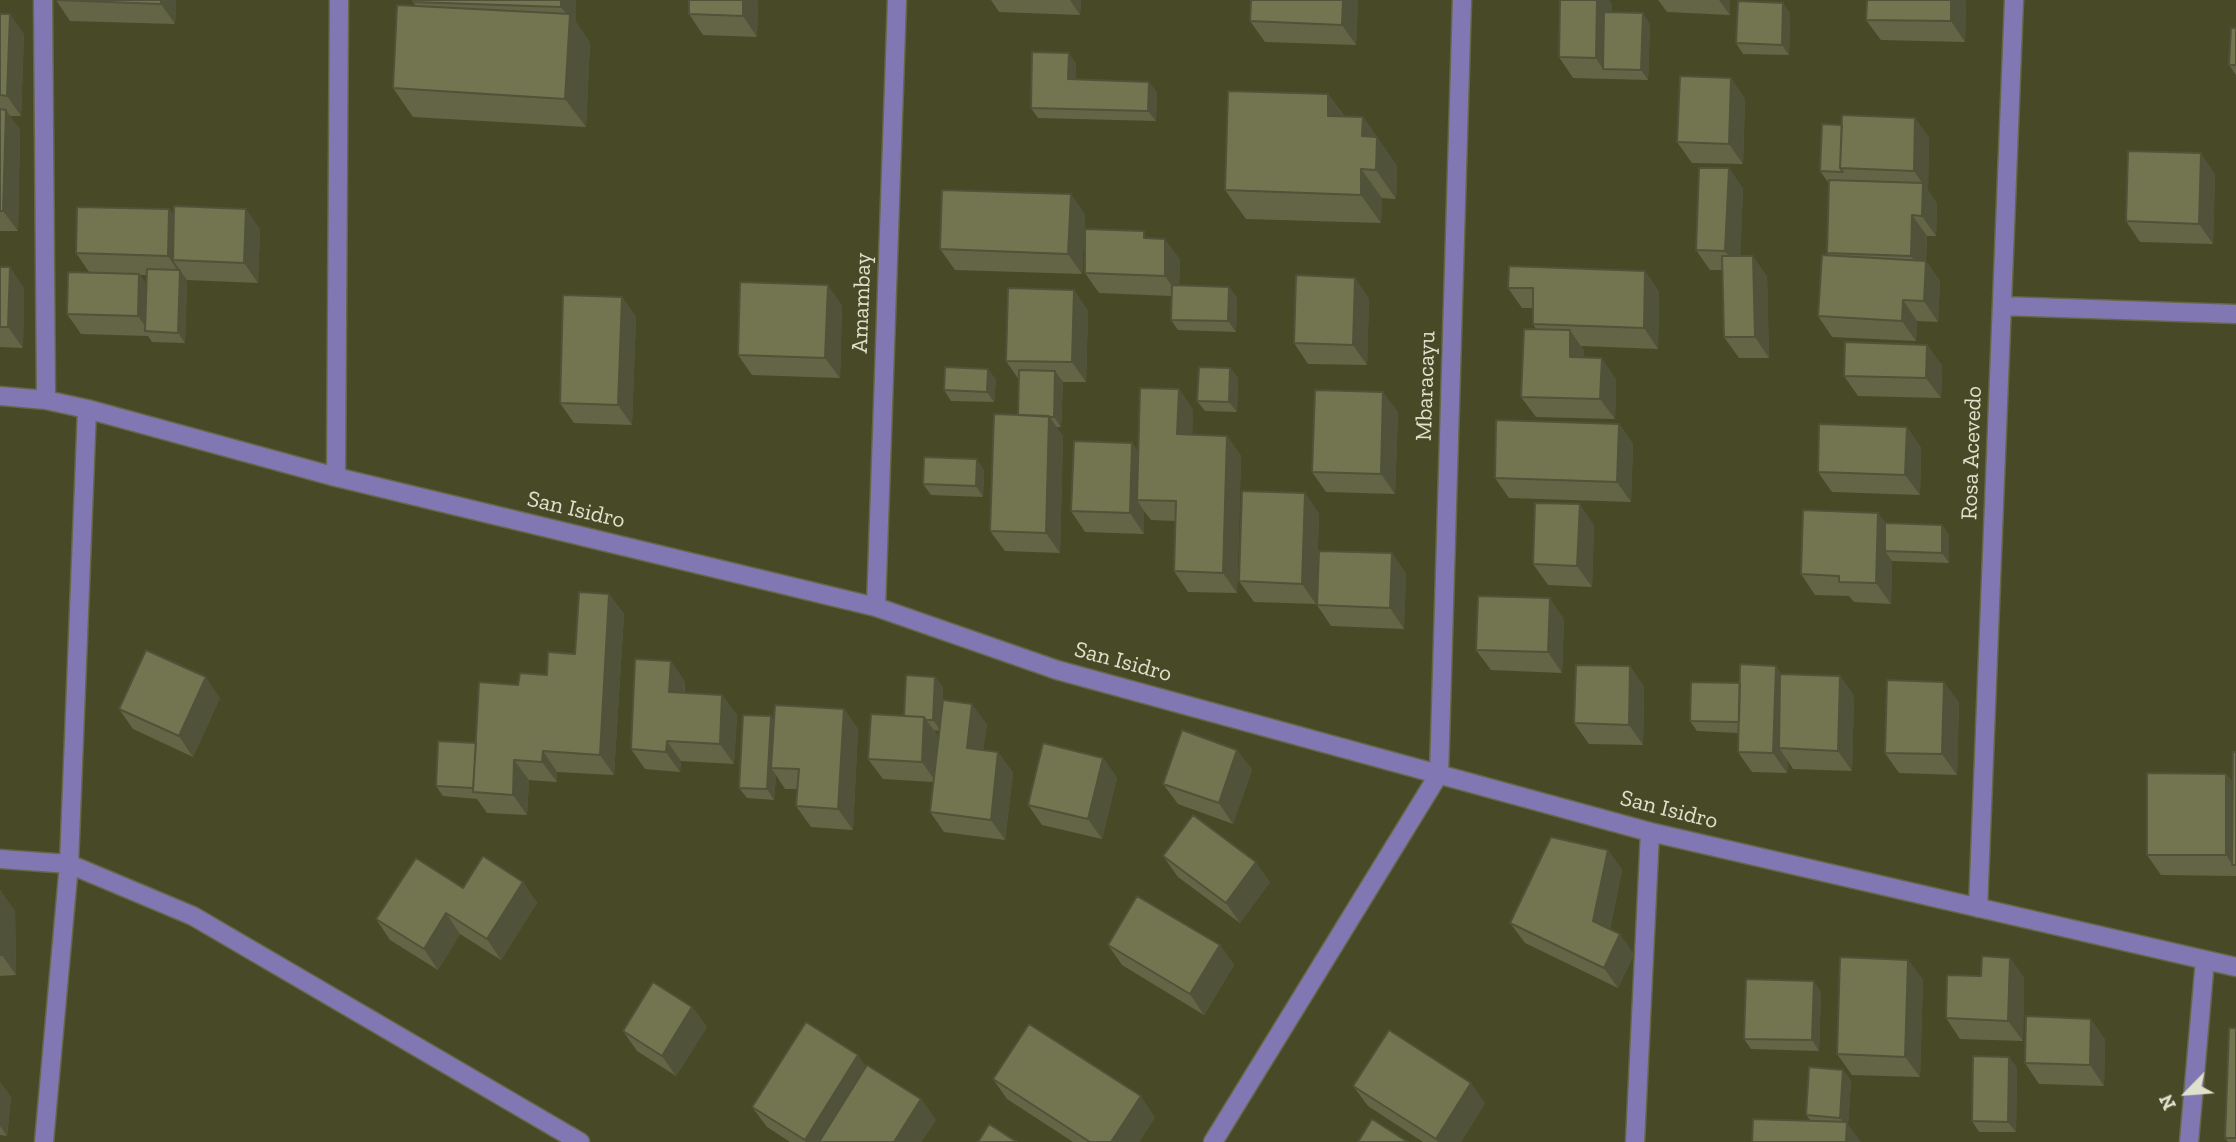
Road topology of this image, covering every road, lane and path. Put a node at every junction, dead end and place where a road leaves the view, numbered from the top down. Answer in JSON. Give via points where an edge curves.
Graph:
{"nodes":[{"id":1,"x":43,"y":0,"type":"edge"},
{"id":2,"x":339,"y":0,"type":"edge"},
{"id":3,"x":897,"y":0,"type":"edge"},
{"id":4,"x":1462,"y":0,"type":"edge"},
{"id":5,"x":2014,"y":0,"type":"edge"},
{"id":6,"x":2002,"y":306,"type":"junction"},
{"id":7,"x":2236,"y":314,"type":"edge"},
{"id":8,"x":0,"y":396,"type":"edge"},
{"id":9,"x":46,"y":400,"type":"junction"},
{"id":10,"x":87,"y":409,"type":"junction"},
{"id":11,"x":336,"y":477,"type":"junction"},
{"id":12,"x":876,"y":607,"type":"junction"},
{"id":13,"x":1439,"y":774,"type":"junction"},
{"id":14,"x":1650,"y":832,"type":"junction"},
{"id":15,"x":0,"y":859,"type":"edge"},
{"id":16,"x":69,"y":864,"type":"junction"},
{"id":17,"x":1978,"y":908,"type":"junction"},
{"id":18,"x":2205,"y":960,"type":"junction"},
{"id":19,"x":2236,"y":967,"type":"edge"},
{"id":20,"x":44,"y":1142,"type":"edge"},
{"id":21,"x":580,"y":1142,"type":"edge"},
{"id":22,"x":1213,"y":1142,"type":"edge"},
{"id":23,"x":1635,"y":1142,"type":"edge"},
{"id":24,"x":2189,"y":1142,"type":"edge"}],
"edges":[{"from":1,"to":9,"type":"street"},
{"from":2,"to":11,"type":"street"},
{"from":3,"to":12,"type":"street","name":"Amambay"},
{"from":4,"to":13,"type":"street","name":"Mbaracayu"},
{"from":5,"to":6,"type":"street","name":"Rosa Acevedo"},
{"from":6,"to":7,"type":"street"},
{"from":6,"to":17,"type":"street","name":"Rosa Acevedo"},
{"from":8,"to":9,"type":"street","name":"San Isidro"},
{"from":9,"to":10,"type":"street","name":"San Isidro"},
{"from":10,"to":11,"type":"street","name":"San Isidro"},
{"from":10,"to":16,"type":"street"},
{"from":11,"to":12,"type":"street","name":"San Isidro"},
{"from":12,"to":13,"type":"street","name":"San Isidro","via":[[1057,670]]},
{"from":13,"to":14,"type":"street","name":"San Isidro"},
{"from":13,"to":22,"type":"street"},
{"from":14,"to":17,"type":"street","name":"San Isidro"},
{"from":14,"to":23,"type":"street"},
{"from":15,"to":16,"type":"street"},
{"from":16,"to":20,"type":"street"},
{"from":16,"to":21,"type":"street","via":[[193,916]]},
{"from":17,"to":18,"type":"street","name":"San Isidro"},
{"from":18,"to":19,"type":"street","name":"San Isidro"},
{"from":18,"to":24,"type":"street"}]}
